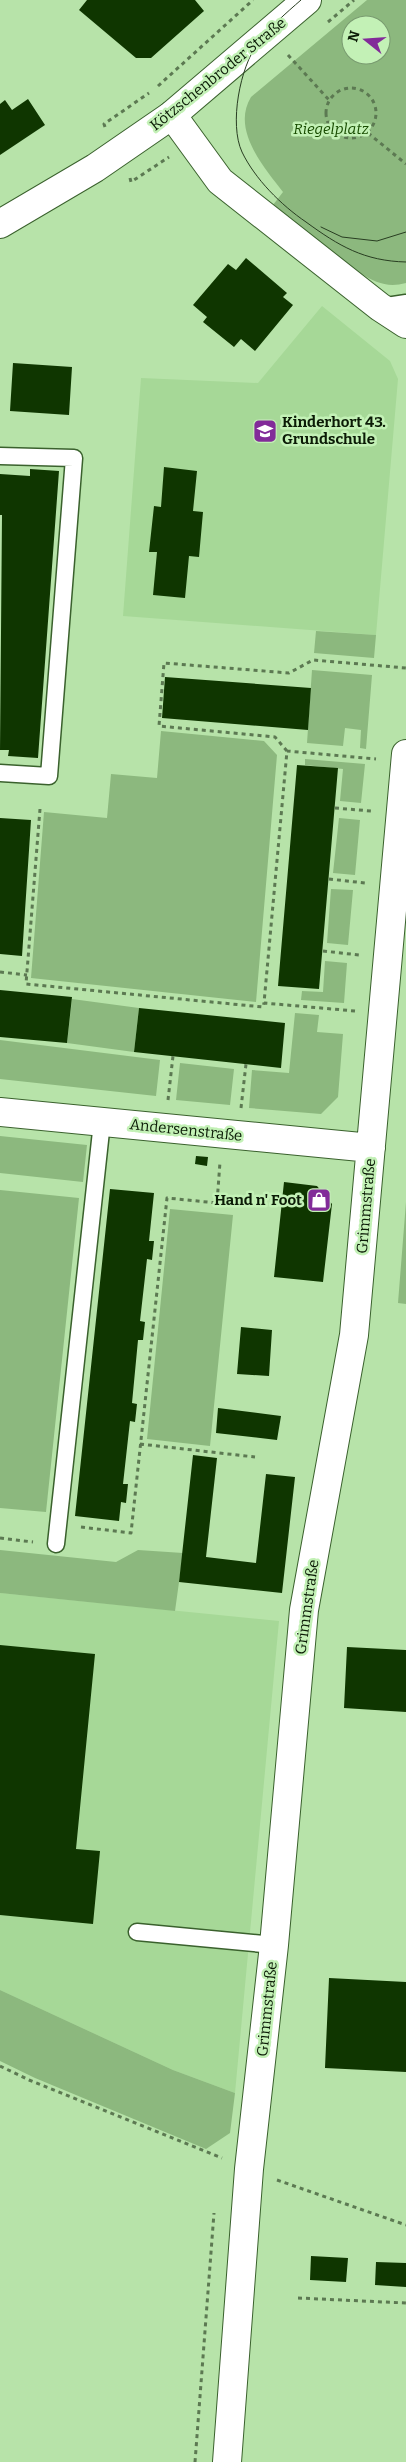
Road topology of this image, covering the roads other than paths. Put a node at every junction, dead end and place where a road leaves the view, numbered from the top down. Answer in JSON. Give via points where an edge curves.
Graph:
{"nodes":[{"id":1,"x":307,"y":0,"type":"edge"},
{"id":2,"x":172,"y":115,"type":"junction"},
{"id":3,"x":0,"y":224,"type":"edge"},
{"id":4,"x":393,"y":305,"type":"edge"},
{"id":5,"x":406,"y":324,"type":"edge"},
{"id":6,"x":0,"y":456,"type":"edge"},
{"id":7,"x":406,"y":758,"type":"edge"},
{"id":8,"x":0,"y":773,"type":"edge"},
{"id":9,"x":0,"y":1112,"type":"edge"},
{"id":10,"x":102,"y":1122,"type":"junction"},
{"id":11,"x":371,"y":1148,"type":"junction"},
{"id":12,"x":56,"y":1544,"type":"road end"},
{"id":13,"x":137,"y":1932,"type":"dead end"},
{"id":14,"x":274,"y":1945,"type":"junction"},
{"id":15,"x":227,"y":2462,"type":"edge"}],
"edges":[{"from":1,"to":2,"type":"street","name":"Kötzschenbroder Straße"},
{"from":2,"to":3,"type":"street","name":"Kötzschenbroder Straße"},
{"from":2,"to":4,"type":"street","via":[[220,181]]},
{"from":4,"to":5,"type":"street"},
{"from":6,"to":8,"type":"lane","via":[[74,458],[49,776]]},
{"from":7,"to":11,"type":"street","name":"Grimmstraße"},
{"from":9,"to":10,"type":"street","name":"Andersenstraße"},
{"from":10,"to":11,"type":"street","name":"Andersenstraße"},
{"from":10,"to":12,"type":"lane"},
{"from":11,"to":14,"type":"street","name":"Grimmstraße","via":[[354,1334],[304,1610]]},
{"from":13,"to":14,"type":"lane"},
{"from":14,"to":15,"type":"street","name":"Grimmstraße","via":[[249,2169]]}]}
